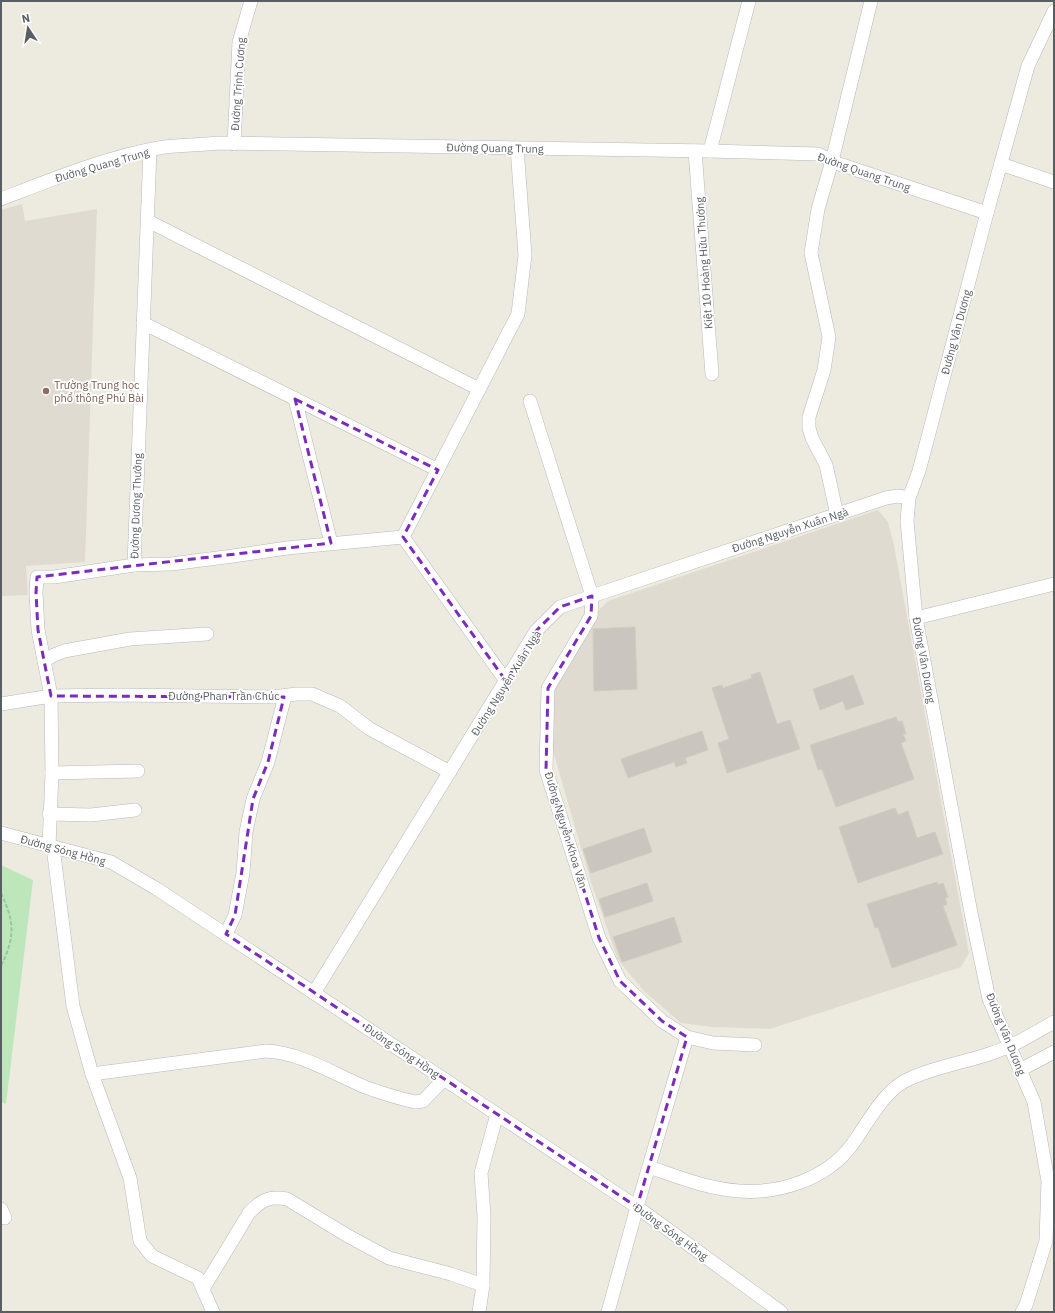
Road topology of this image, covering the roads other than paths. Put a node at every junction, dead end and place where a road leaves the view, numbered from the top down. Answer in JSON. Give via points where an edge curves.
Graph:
{"nodes":[{"id":1,"x":251,"y":1,"type":"edge"},
{"id":2,"x":749,"y":1,"type":"edge"},
{"id":3,"x":871,"y":1,"type":"edge"},
{"id":4,"x":1054,"y":10,"type":"edge"},
{"id":5,"x":234,"y":144,"type":"junction"},
{"id":6,"x":517,"y":148,"type":"junction"},
{"id":7,"x":150,"y":150,"type":"junction"},
{"id":8,"x":695,"y":151,"type":"junction"},
{"id":9,"x":710,"y":151,"type":"junction"},
{"id":10,"x":832,"y":161,"type":"junction"},
{"id":11,"x":1001,"y":164,"type":"junction"},
{"id":12,"x":1054,"y":182,"type":"edge"},
{"id":13,"x":1,"y":199,"type":"edge"},
{"id":14,"x":987,"y":213,"type":"junction"},
{"id":15,"x":148,"y":221,"type":"junction"},
{"id":16,"x":143,"y":323,"type":"junction"},
{"id":17,"x":712,"y":374,"type":"dead end"},
{"id":18,"x":479,"y":389,"type":"junction"},
{"id":19,"x":296,"y":399,"type":"junction"},
{"id":20,"x":530,"y":401,"type":"dead end"},
{"id":21,"x":438,"y":470,"type":"junction"},
{"id":22,"x":909,"y":498,"type":"junction"},
{"id":23,"x":837,"y":515,"type":"junction"},
{"id":24,"x":403,"y":537,"type":"junction"},
{"id":25,"x":331,"y":543,"type":"junction"},
{"id":26,"x":134,"y":565,"type":"junction"},
{"id":27,"x":1054,"y":584,"type":"edge"},
{"id":28,"x":592,"y":596,"type":"junction"},
{"id":29,"x":916,"y":618,"type":"junction"},
{"id":30,"x":208,"y":634,"type":"dead end"},
{"id":31,"x":44,"y":660,"type":"junction"},
{"id":32,"x":506,"y":681,"type":"junction"},
{"id":33,"x":51,"y":696,"type":"junction"},
{"id":34,"x":285,"y":696,"type":"junction"},
{"id":35,"x":1,"y":704,"type":"edge"},
{"id":36,"x":138,"y":771,"type":"dead end"},
{"id":37,"x":450,"y":772,"type":"junction"},
{"id":38,"x":52,"y":773,"type":"junction"},
{"id":39,"x":136,"y":810,"type":"dead end"},
{"id":40,"x":49,"y":814,"type":"junction"},
{"id":41,"x":1,"y":833,"type":"edge"},
{"id":42,"x":51,"y":846,"type":"junction"},
{"id":43,"x":226,"y":934,"type":"junction"},
{"id":44,"x":314,"y":993,"type":"junction"},
{"id":45,"x":1054,"y":1022,"type":"edge"},
{"id":46,"x":687,"y":1037,"type":"junction"},
{"id":47,"x":755,"y":1045,"type":"dead end"},
{"id":48,"x":1010,"y":1046,"type":"junction"},
{"id":49,"x":1054,"y":1052,"type":"edge"},
{"id":50,"x":1020,"y":1070,"type":"junction"},
{"id":51,"x":92,"y":1074,"type":"junction"},
{"id":52,"x":444,"y":1079,"type":"junction"},
{"id":53,"x":498,"y":1114,"type":"junction"},
{"id":54,"x":1050,"y":1164,"type":"edge"},
{"id":55,"x":649,"y":1167,"type":"junction"},
{"id":56,"x":637,"y":1207,"type":"junction"},
{"id":57,"x":483,"y":1285,"type":"junction"},
{"id":58,"x":203,"y":1289,"type":"junction"},
{"id":59,"x":213,"y":1312,"type":"edge"},
{"id":60,"x":479,"y":1312,"type":"edge"},
{"id":61,"x":608,"y":1312,"type":"edge"},
{"id":62,"x":781,"y":1312,"type":"edge"},
{"id":63,"x":1022,"y":1312,"type":"edge"}],
"edges":[{"from":1,"to":5,"type":"street","name":"Đường Trịnh Cương","via":[[239,42]]},
{"from":2,"to":9,"type":"street"},
{"from":3,"to":10,"type":"street"},
{"from":4,"to":11,"type":"street","name":"Đường Vân Dương","via":[[1028,66]]},
{"from":5,"to":6,"type":"street","name":"Đường Quang Trung"},
{"from":5,"to":7,"type":"street","name":"Đường Quang Trung","via":[[203,144]]},
{"from":6,"to":8,"type":"street","name":"Đường Quang Trung"},
{"from":6,"to":18,"type":"street","via":[[525,255],[518,314]]},
{"from":7,"to":13,"type":"street","name":"Đường Quang Trung","via":[[113,159]]},
{"from":7,"to":15,"type":"street","name":"Đường Dương Thưởng"},
{"from":8,"to":9,"type":"street","name":"Đường Quang Trung"},
{"from":8,"to":17,"type":"street","name":"Kiệt 10 Hoàng Hữu Thường"},
{"from":9,"to":10,"type":"street","name":"Đường Quang Trung","via":[[818,154]]},
{"from":10,"to":14,"type":"street","name":"Đường Quang Trung"},
{"from":10,"to":23,"type":"street","via":[[818,210],[811,253],[829,337],[824,370],[809,417],[809,428],[826,465]]},
{"from":11,"to":12,"type":"street"},
{"from":11,"to":14,"type":"street","name":"Đường Vân Dương"},
{"from":14,"to":22,"type":"street","name":"Đường Vân Dương","via":[[919,471]]},
{"from":15,"to":16,"type":"street","name":"Đường Dương Thưởng"},
{"from":15,"to":18,"type":"street"},
{"from":16,"to":19,"type":"street"},
{"from":16,"to":26,"type":"street","name":"Đường Dương Thưởng"},
{"from":18,"to":21,"type":"street"},
{"from":19,"to":21,"type":"street"},
{"from":19,"to":25,"type":"street"},
{"from":20,"to":28,"type":"street"},
{"from":21,"to":24,"type":"street"},
{"from":22,"to":23,"type":"street","name":"Đường Nguyễn Xuân Ngà","via":[[886,498]]},
{"from":22,"to":29,"type":"street","name":"Đường Vân Dương","via":[[907,527]]},
{"from":23,"to":28,"type":"street","name":"Đường Nguyễn Xuân Ngà"},
{"from":24,"to":25,"type":"street"},
{"from":24,"to":32,"type":"street"},
{"from":25,"to":26,"type":"street","via":[[171,564]]},
{"from":26,"to":31,"type":"street","name":"Đường Dương Thưởng","via":[[37,577],[38,630]]},
{"from":27,"to":29,"type":"street"},
{"from":28,"to":32,"type":"street","name":"Đường Nguyễn Xuân Ngà","via":[[560,607],[536,631]]},
{"from":28,"to":46,"type":"street","name":"Đường Nguyễn Khoa Văn","via":[[591,616],[548,688],[546,770],[599,938],[620,981],[662,1021]]},
{"from":29,"to":48,"type":"street","name":"Đường Vân Dương","via":[[989,999]]},
{"from":30,"to":31,"type":"street","via":[[130,639],[64,651]]},
{"from":31,"to":33,"type":"street","name":"Đường Dương Thưởng"},
{"from":32,"to":37,"type":"street","name":"Đường Nguyễn Xuân Ngà"},
{"from":33,"to":34,"type":"street","name":"Đường Phan Trần Chúc"},
{"from":33,"to":35,"type":"street","name":"Đường Phan Trần Chúc"},
{"from":33,"to":38,"type":"street","name":"Đường Dương Thưởng"},
{"from":34,"to":37,"type":"street","name":"Đường Phan Trần Chúc","via":[[312,694],[340,706],[370,729]]},
{"from":34,"to":43,"type":"street","via":[[268,762],[253,799],[235,915]]},
{"from":36,"to":38,"type":"street"},
{"from":37,"to":44,"type":"street","name":"Đường Nguyễn Xuân Ngà"},
{"from":38,"to":40,"type":"street","name":"Đường Dương Thưởng"},
{"from":39,"to":40,"type":"street","via":[[91,815]]},
{"from":40,"to":42,"type":"street","name":"Đường Dương Thưởng"},
{"from":41,"to":42,"type":"street","name":"Đường Sóng Hồng"},
{"from":42,"to":43,"type":"street","name":"Đường Sóng Hồng","via":[[111,862],[157,888]]},
{"from":42,"to":51,"type":"street","name":"Đường Dương Thưởng","via":[[73,1006]]},
{"from":43,"to":44,"type":"street","name":"Đường Sóng Hồng"},
{"from":44,"to":52,"type":"street","name":"Đường Sóng Hồng"},
{"from":45,"to":48,"type":"street"},
{"from":46,"to":47,"type":"street","name":"Đường Nguyễn Khoa Văn","via":[[714,1043]]},
{"from":46,"to":55,"type":"street"},
{"from":48,"to":50,"type":"street","name":"Đường Vân Dương"},
{"from":48,"to":55,"type":"street","via":[[904,1081],[891,1091],[850,1147],[834,1163],[803,1182],[784,1187],[740,1191],[690,1181]]},
{"from":49,"to":50,"type":"street"},
{"from":50,"to":54,"type":"street","name":"Đường Vân Dương","via":[[1034,1102]]},
{"from":51,"to":52,"type":"street","via":[[266,1051],[292,1056],[367,1088],[415,1102],[423,1101]]},
{"from":51,"to":58,"type":"street","name":"Đường Dương Thưởng","via":[[130,1178],[140,1241],[152,1256],[198,1278]]},
{"from":52,"to":53,"type":"street","name":"Đường Sóng Hồng"},
{"from":53,"to":56,"type":"street","name":"Đường Sóng Hồng"},
{"from":53,"to":57,"type":"street","via":[[481,1173],[484,1216]]},
{"from":54,"to":63,"type":"street","name":"Đường Vân Dương","via":[[1046,1241]]},
{"from":55,"to":56,"type":"street"},
{"from":56,"to":61,"type":"street"},
{"from":56,"to":62,"type":"street","name":"Đường Sóng Hồng"},
{"from":57,"to":58,"type":"street","via":[[389,1258],[287,1199],[277,1197],[258,1203],[248,1213]]},
{"from":57,"to":60,"type":"street"},
{"from":58,"to":59,"type":"street","name":"Đường Dương Thưởng"}]}
